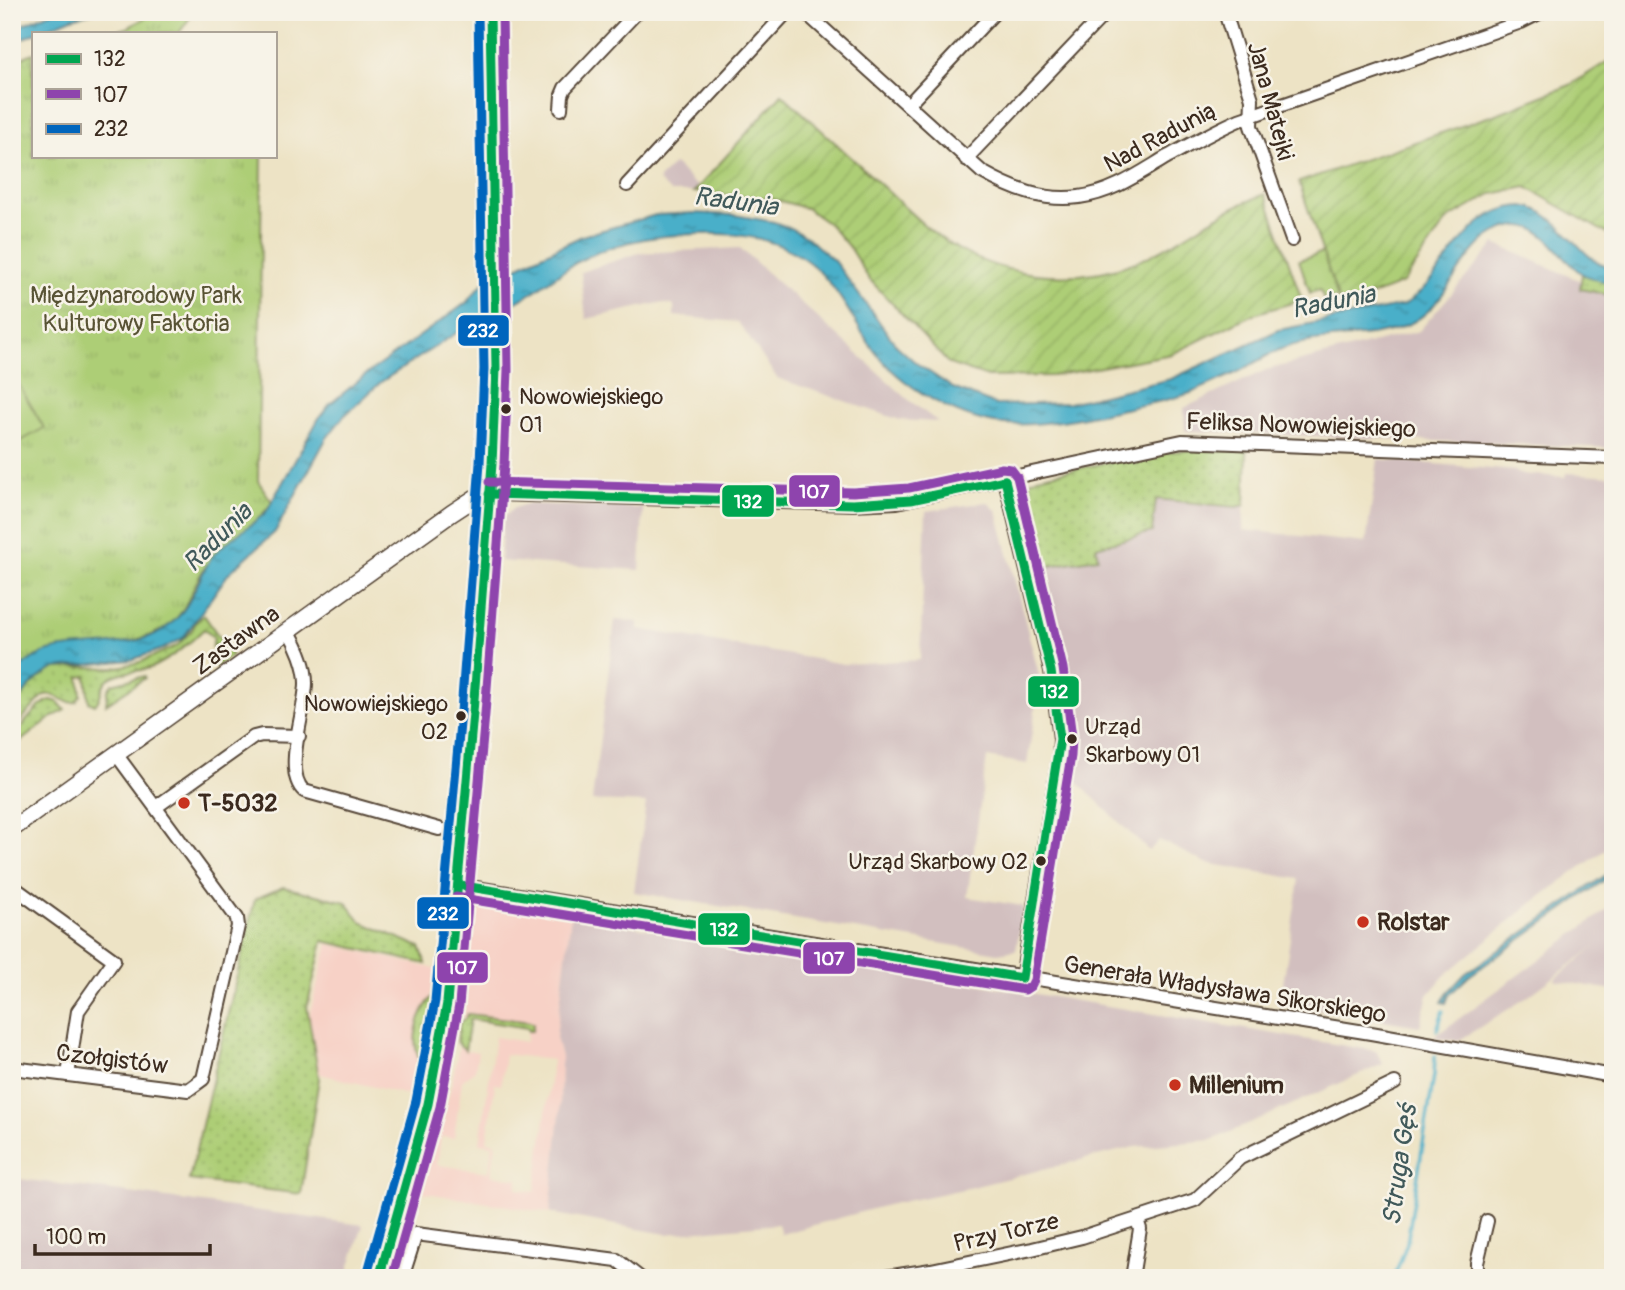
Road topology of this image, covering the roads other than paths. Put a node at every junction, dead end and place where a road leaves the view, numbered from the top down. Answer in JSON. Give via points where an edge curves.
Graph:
{"nodes":[{"id":1,"x":490,"y":12,"type":"edge"},
{"id":2,"x":637,"y":12,"type":"edge"},
{"id":3,"x":787,"y":12,"type":"edge"},
{"id":4,"x":805,"y":12,"type":"edge"},
{"id":5,"x":995,"y":12,"type":"edge"},
{"id":6,"x":1106,"y":12,"type":"edge"},
{"id":7,"x":1225,"y":12,"type":"edge"},
{"id":8,"x":1541,"y":12,"type":"edge"},
{"id":9,"x":908,"y":106,"type":"junction"},
{"id":10,"x":561,"y":108,"type":"dead end"},
{"id":11,"x":1252,"y":115,"type":"junction"},
{"id":12,"x":966,"y":159,"type":"junction"},
{"id":13,"x":627,"y":185,"type":"dead end"},
{"id":14,"x":1292,"y":240,"type":"dead end"},
{"id":15,"x":1613,"y":458,"type":"edge"},
{"id":16,"x":1005,"y":480,"type":"junction"},
{"id":17,"x":489,"y":494,"type":"junction"},
{"id":18,"x":288,"y":630,"type":"junction"},
{"id":19,"x":299,"y":736,"type":"junction"},
{"id":20,"x":117,"y":754,"type":"junction"},
{"id":21,"x":156,"y":807,"type":"junction"},
{"id":22,"x":12,"y":829,"type":"edge"},
{"id":23,"x":439,"y":829,"type":"dead end"},
{"id":24,"x":458,"y":885,"type":"junction"},
{"id":25,"x":12,"y":886,"type":"edge"},
{"id":26,"x":1022,"y":978,"type":"junction"},
{"id":27,"x":12,"y":1068,"type":"edge"},
{"id":28,"x":68,"y":1075,"type":"junction"},
{"id":29,"x":1613,"y":1076,"type":"edge"},
{"id":30,"x":1395,"y":1083,"type":"dead end"},
{"id":31,"x":1137,"y":1220,"type":"junction"},
{"id":32,"x":1487,"y":1221,"type":"dead end"},
{"id":33,"x":379,"y":1278,"type":"edge"},
{"id":34,"x":402,"y":1278,"type":"edge"},
{"id":35,"x":640,"y":1278,"type":"edge"},
{"id":36,"x":882,"y":1278,"type":"edge"},
{"id":37,"x":1132,"y":1278,"type":"edge"},
{"id":38,"x":1477,"y":1278,"type":"edge"}],
"edges":[{"from":1,"to":17,"type":"main road","via":[[496,369]]},
{"from":2,"to":10,"type":"street","via":[[565,88]]},
{"from":3,"to":13,"type":"street"},
{"from":4,"to":9,"type":"street","name":"Nad Radunią"},
{"from":5,"to":9,"type":"street"},
{"from":6,"to":12,"type":"street"},
{"from":7,"to":11,"type":"street","name":"Jana Matejki","via":[[1252,99]]},
{"from":8,"to":11,"type":"street","name":"Nad Radunią"},
{"from":9,"to":12,"type":"street","name":"Nad Radunią"},
{"from":11,"to":12,"type":"street","name":"Nad Radunią","via":[[1210,133],[1130,180],[1079,197],[1026,193]]},
{"from":11,"to":14,"type":"street","name":"Jana Matejki","via":[[1251,126]]},
{"from":15,"to":16,"type":"street","name":"Feliksa Nowowiejskiego","via":[[1182,441]]},
{"from":16,"to":17,"type":"street","name":"Feliksa Nowowiejskiego","via":[[917,499],[853,504]]},
{"from":16,"to":26,"type":"street","via":[[1051,671],[1060,739]]},
{"from":17,"to":18,"type":"main road","name":"Zastawna","via":[[466,504]]},
{"from":17,"to":24,"type":"main road"},
{"from":18,"to":19,"type":"street","via":[[305,673]]},
{"from":18,"to":20,"type":"main road","name":"Zastawna"},
{"from":19,"to":21,"type":"street","via":[[254,737]]},
{"from":19,"to":23,"type":"street","via":[[294,771],[304,791]]},
{"from":20,"to":21,"type":"street"},
{"from":20,"to":22,"type":"main road","name":"Zastawna"},
{"from":21,"to":28,"type":"street","name":"Czołgistów","via":[[237,918],[203,1079],[188,1090]]},
{"from":24,"to":26,"type":"street","name":"Generała Władysława Sikorskiego"},
{"from":24,"to":33,"type":"main road","via":[[447,1003],[428,1104]]},
{"from":25,"to":28,"type":"street","via":[[114,960],[78,1011]]},
{"from":26,"to":29,"type":"street","name":"Generała Władysława Sikorskiego"},
{"from":27,"to":28,"type":"street","name":"Czołgistów"},
{"from":30,"to":31,"type":"street","name":"Przy Torze","via":[[1240,1158],[1195,1200]]},
{"from":31,"to":36,"type":"street","name":"Przy Torze","via":[[1032,1249]]},
{"from":31,"to":37,"type":"street","via":[[1140,1229]]},
{"from":32,"to":38,"type":"street"},
{"from":34,"to":35,"type":"street","via":[[416,1234],[617,1260]]}]}
